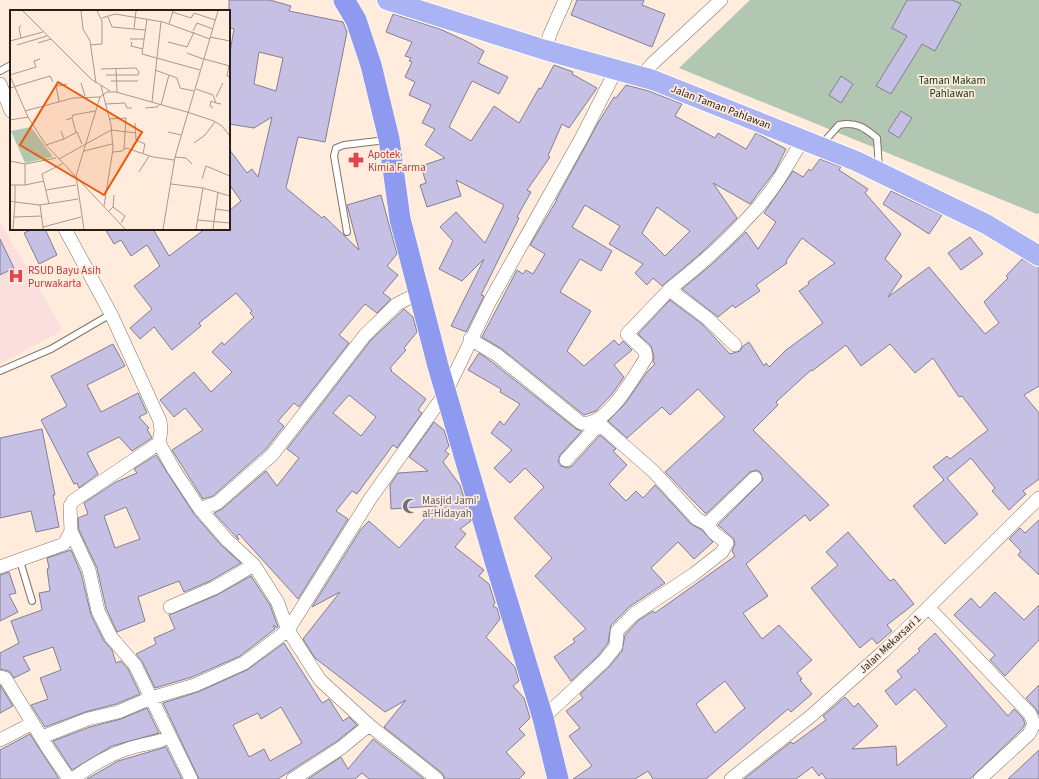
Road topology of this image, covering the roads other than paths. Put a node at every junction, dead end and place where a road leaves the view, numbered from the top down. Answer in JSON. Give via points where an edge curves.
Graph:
{"nodes":[{"id":1,"x":344,"y":0,"type":"edge"},
{"id":2,"x":387,"y":0,"type":"edge"},
{"id":3,"x":565,"y":0,"type":"edge"},
{"id":4,"x":721,"y":0,"type":"edge"},
{"id":5,"x":545,"y":50,"type":"junction"},
{"id":6,"x":10,"y":66,"type":"edge"},
{"id":7,"x":616,"y":70,"type":"junction"},
{"id":8,"x":0,"y":71,"type":"edge"},
{"id":9,"x":641,"y":77,"type":"junction"},
{"id":10,"x":0,"y":84,"type":"edge"},
{"id":11,"x":10,"y":109,"type":"edge"},
{"id":12,"x":389,"y":139,"type":"junction"},
{"id":13,"x":811,"y":143,"type":"junction"},
{"id":14,"x":879,"y":172,"type":"junction"},
{"id":15,"x":66,"y":230,"type":"edge"},
{"id":16,"x":347,"y":232,"type":"dead end"},
{"id":17,"x":1039,"y":256,"type":"edge"},
{"id":18,"x":671,"y":288,"type":"junction"},
{"id":19,"x":419,"y":293,"type":"junction"},
{"id":20,"x":111,"y":314,"type":"junction"},
{"id":21,"x":470,"y":339,"type":"junction"},
{"id":22,"x":735,"y":345,"type":"dead end"},
{"id":23,"x":0,"y":371,"type":"edge"},
{"id":24,"x":446,"y":392,"type":"junction"},
{"id":25,"x":598,"y":422,"type":"junction"},
{"id":26,"x":159,"y":442,"type":"junction"},
{"id":27,"x":566,"y":460,"type":"dead end"},
{"id":28,"x":755,"y":478,"type":"dead end"},
{"id":29,"x":1039,"y":498,"type":"edge"},
{"id":30,"x":200,"y":509,"type":"junction"},
{"id":31,"x":707,"y":524,"type":"junction"},
{"id":32,"x":71,"y":531,"type":"junction"},
{"id":33,"x":20,"y":561,"type":"junction"},
{"id":34,"x":254,"y":565,"type":"junction"},
{"id":35,"x":0,"y":567,"type":"edge"},
{"id":36,"x":32,"y":601,"type":"dead end"},
{"id":37,"x":170,"y":607,"type":"dead end"},
{"id":38,"x":929,"y":608,"type":"junction"},
{"id":39,"x":288,"y":630,"type":"junction"},
{"id":40,"x":0,"y":678,"type":"edge"},
{"id":41,"x":151,"y":698,"type":"junction"},
{"id":42,"x":543,"y":718,"type":"junction"},
{"id":43,"x":33,"y":723,"type":"junction"},
{"id":44,"x":369,"y":725,"type":"junction"},
{"id":45,"x":42,"y":737,"type":"junction"},
{"id":46,"x":169,"y":737,"type":"junction"},
{"id":47,"x":0,"y":740,"type":"edge"},
{"id":48,"x":69,"y":779,"type":"edge"},
{"id":49,"x":73,"y":779,"type":"edge"},
{"id":50,"x":191,"y":779,"type":"edge"},
{"id":51,"x":293,"y":779,"type":"edge"},
{"id":52,"x":437,"y":779,"type":"edge"},
{"id":53,"x":558,"y":779,"type":"edge"},
{"id":54,"x":731,"y":779,"type":"edge"},
{"id":55,"x":980,"y":779,"type":"edge"}],
"edges":[{"from":1,"to":12,"type":"highway","via":[[356,20],[372,65]]},
{"from":2,"to":5,"type":"main road","name":"Jalan Taman Pahlawan"},
{"from":3,"to":5,"type":"street"},
{"from":4,"to":9,"type":"street"},
{"from":5,"to":7,"type":"main road","name":"Jalan Taman Pahlawan"},
{"from":6,"to":8,"type":"lane"},
{"from":7,"to":9,"type":"main road","name":"Jalan Taman Pahlawan"},
{"from":7,"to":21,"type":"street","via":[[582,137]]},
{"from":9,"to":13,"type":"main road","name":"Jalan Taman Pahlawan"},
{"from":10,"to":11,"type":"street"},
{"from":12,"to":16,"type":"lane","via":[[336,148],[334,156]]},
{"from":12,"to":19,"type":"highway","via":[[400,219]]},
{"from":13,"to":14,"type":"main road","name":"Jalan Taman Pahlawan"},
{"from":13,"to":14,"type":"lane","via":[[827,136],[839,125],[852,123],[862,126],[879,142]]},
{"from":13,"to":18,"type":"street","via":[[780,177],[758,208]]},
{"from":14,"to":17,"type":"main road","name":"Jalan Taman Pahlawan","via":[[986,224]]},
{"from":15,"to":20,"type":"street"},
{"from":18,"to":22,"type":"street"},
{"from":18,"to":25,"type":"street","via":[[628,331],[627,334],[645,351],[646,358],[612,408]]},
{"from":19,"to":24,"type":"highway"},
{"from":19,"to":30,"type":"street","via":[[397,304],[366,335],[272,455],[217,502]]},
{"from":20,"to":23,"type":"lane","via":[[51,349]]},
{"from":20,"to":26,"type":"street","via":[[160,421]]},
{"from":21,"to":24,"type":"street"},
{"from":21,"to":25,"type":"street","via":[[497,356],[581,423]]},
{"from":24,"to":39,"type":"street","via":[[370,499]]},
{"from":24,"to":42,"type":"highway"},
{"from":25,"to":27,"type":"street"},
{"from":25,"to":31,"type":"street","via":[[653,471],[698,519]]},
{"from":26,"to":30,"type":"street"},
{"from":26,"to":32,"type":"street","via":[[73,501],[70,506]]},
{"from":28,"to":31,"type":"street"},
{"from":29,"to":38,"type":"street","name":"Jalan Mekarsari 1"},
{"from":30,"to":34,"type":"street","via":[[227,540]]},
{"from":31,"to":42,"type":"street","via":[[727,543],[726,547],[694,574],[634,614],[617,632],[616,646],[604,661]]},
{"from":32,"to":33,"type":"street","via":[[64,544]]},
{"from":32,"to":41,"type":"street","via":[[89,570],[98,611],[111,637],[135,665]]},
{"from":33,"to":35,"type":"street"},
{"from":33,"to":36,"type":"lane"},
{"from":34,"to":37,"type":"street","via":[[214,588]]},
{"from":34,"to":39,"type":"street","via":[[277,602]]},
{"from":38,"to":54,"type":"street","name":"Jalan Mekarsari 1","via":[[811,716]]},
{"from":38,"to":55,"type":"street","via":[[1030,714],[1034,724],[1029,734]]},
{"from":39,"to":41,"type":"street","via":[[244,663],[195,685]]},
{"from":39,"to":44,"type":"street","via":[[320,680]]},
{"from":40,"to":43,"type":"street","via":[[5,678]]},
{"from":41,"to":45,"type":"street","via":[[118,712],[88,719]]},
{"from":41,"to":46,"type":"street"},
{"from":42,"to":53,"type":"highway"},
{"from":43,"to":45,"type":"street"},
{"from":43,"to":47,"type":"street"},
{"from":44,"to":51,"type":"street","via":[[341,748]]},
{"from":44,"to":52,"type":"street"},
{"from":45,"to":48,"type":"street"},
{"from":46,"to":49,"type":"street","via":[[100,760]]},
{"from":46,"to":50,"type":"street"}]}
